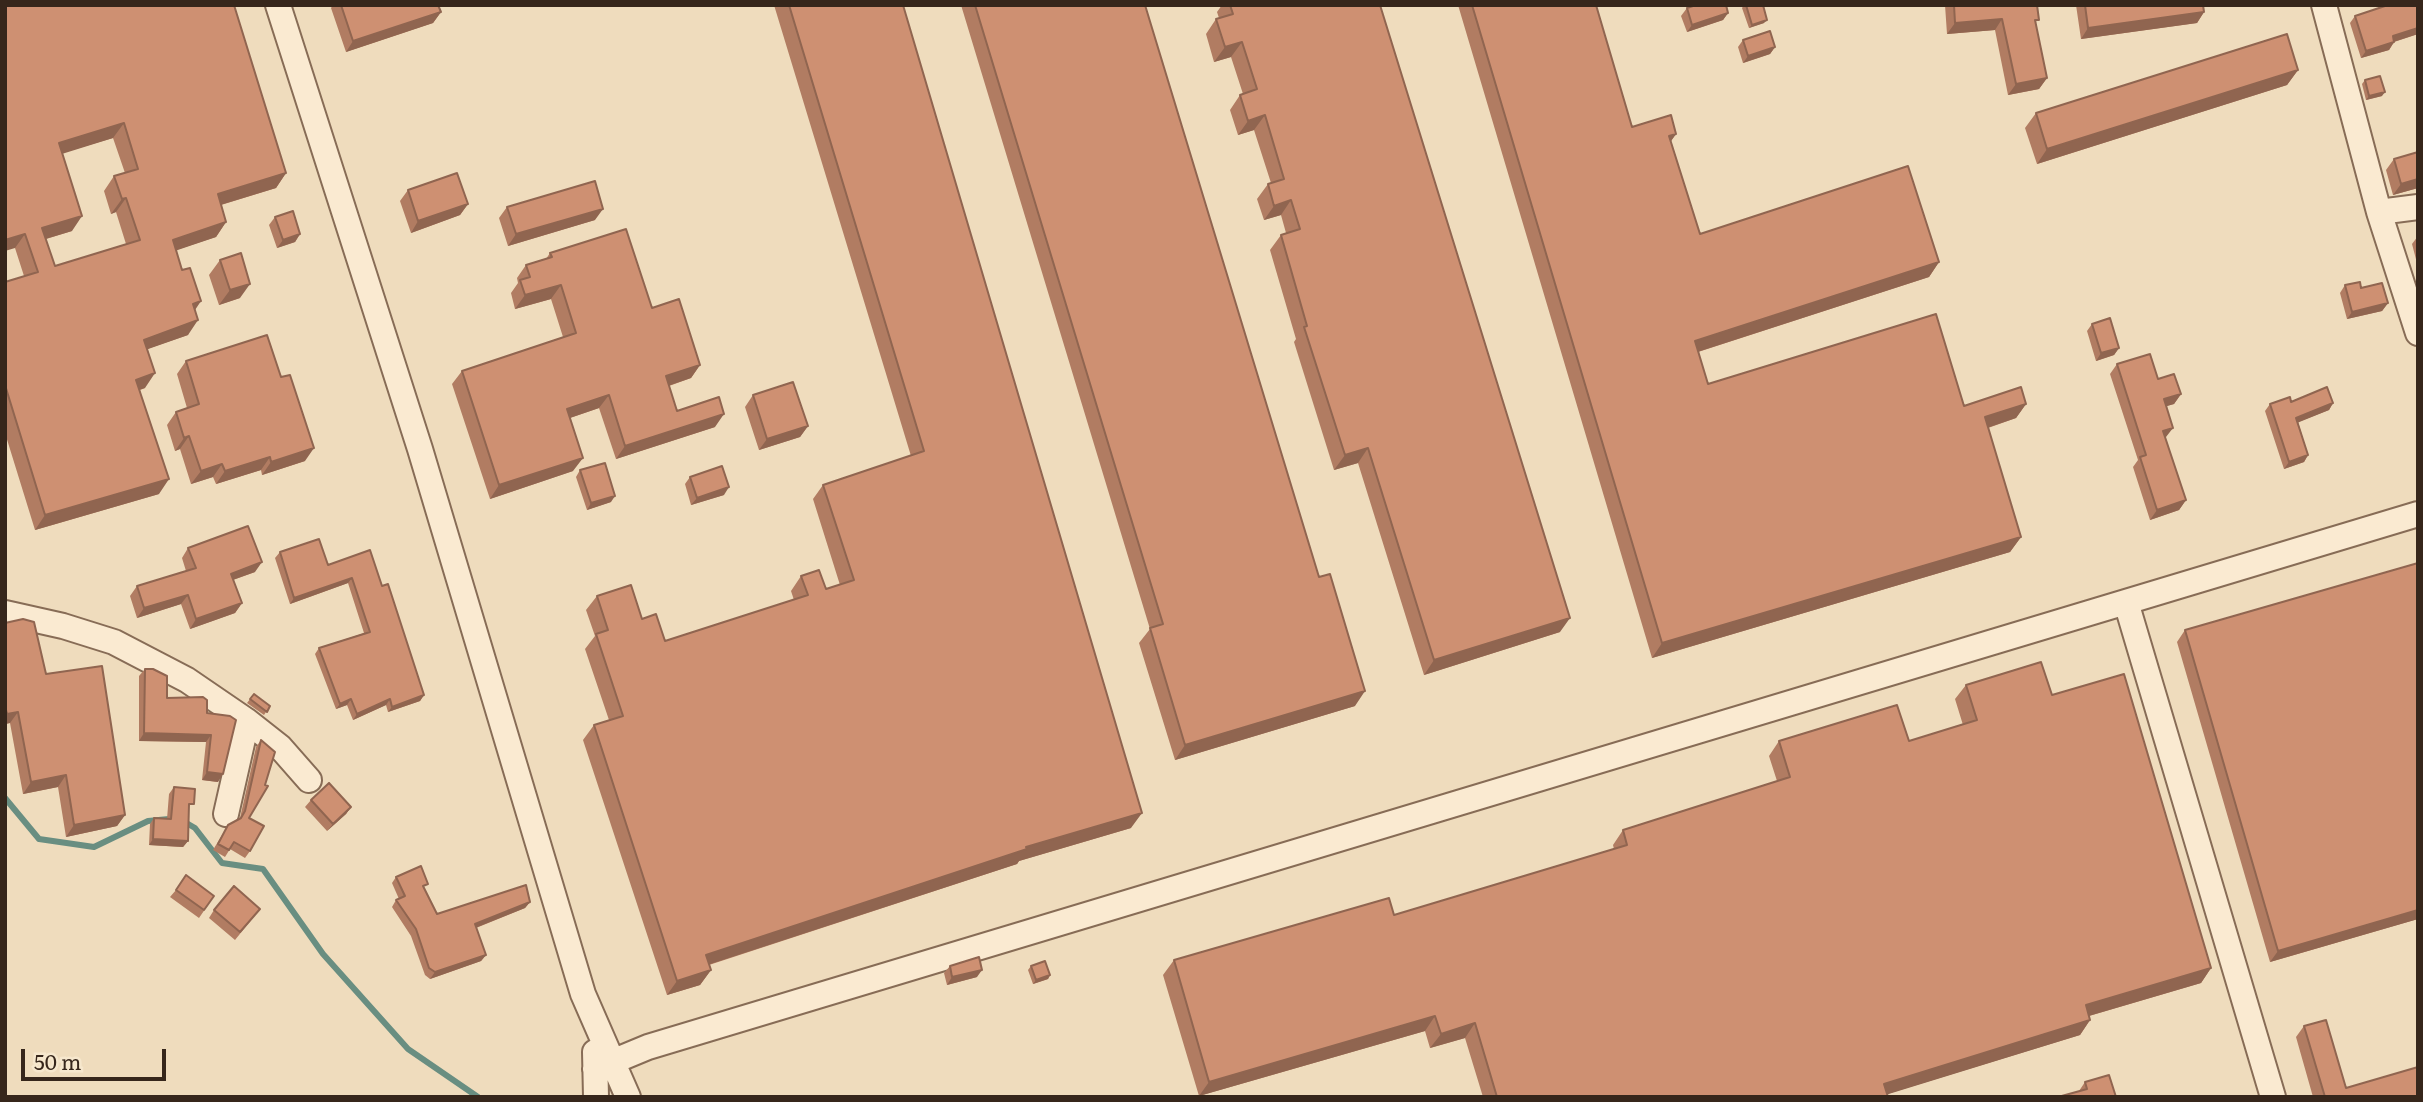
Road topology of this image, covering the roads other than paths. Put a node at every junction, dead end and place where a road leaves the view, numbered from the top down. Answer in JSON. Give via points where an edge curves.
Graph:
{"nodes":[{"id":1,"x":278,"y":5,"type":"edge"},
{"id":2,"x":2324,"y":5,"type":"edge"},
{"id":3,"x":2418,"y":207,"type":"edge"},
{"id":4,"x":2379,"y":212,"type":"junction"},
{"id":5,"x":2418,"y":333,"type":"edge"},
{"id":6,"x":2418,"y":514,"type":"edge"},
{"id":7,"x":2126,"y":602,"type":"junction"},
{"id":8,"x":5,"y":613,"type":"edge"},
{"id":9,"x":247,"y":721,"type":"junction"},
{"id":10,"x":309,"y":780,"type":"dead end"},
{"id":11,"x":226,"y":814,"type":"dead end"},
{"id":12,"x":603,"y":1065,"type":"junction"},
{"id":13,"x":597,"y":1097,"type":"edge"},
{"id":14,"x":628,"y":1097,"type":"edge"},
{"id":15,"x":2273,"y":1097,"type":"edge"}],
"edges":[{"from":1,"to":12,"type":"street","via":[[420,449]]},
{"from":2,"to":4,"type":"street"},
{"from":3,"to":4,"type":"street"},
{"from":4,"to":5,"type":"street"},
{"from":6,"to":7,"type":"street"},
{"from":7,"to":12,"type":"street","via":[[648,1047]]},
{"from":7,"to":15,"type":"street"},
{"from":8,"to":9,"type":"street","via":[[114,642],[187,680]]},
{"from":9,"to":10,"type":"street","via":[[280,747]]},
{"from":9,"to":11,"type":"street"},
{"from":12,"to":13,"type":"street"},
{"from":12,"to":14,"type":"street"}]}
